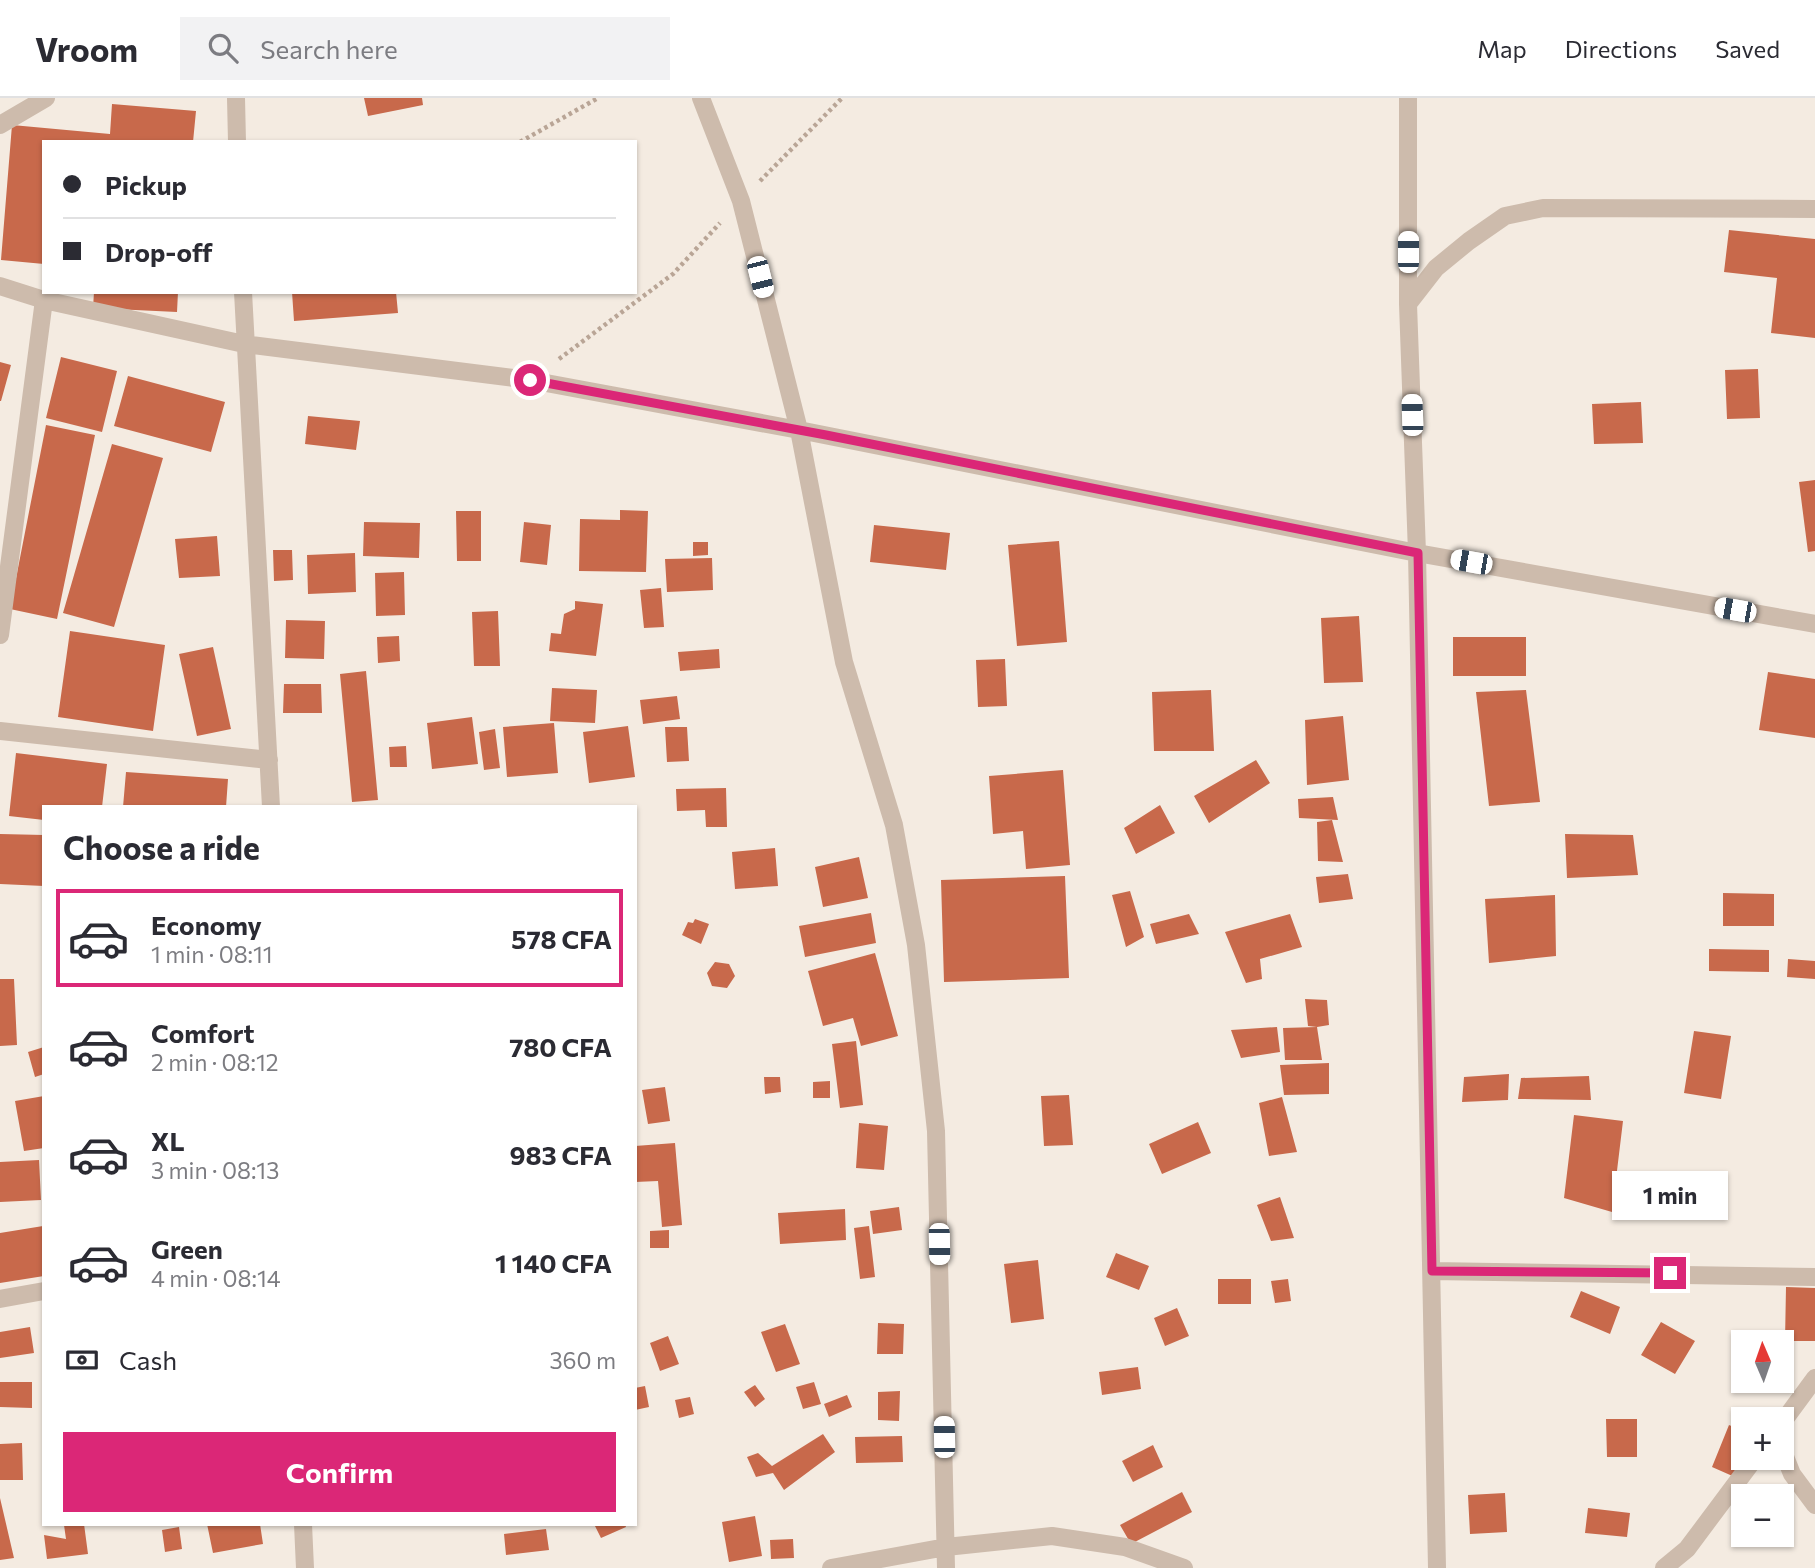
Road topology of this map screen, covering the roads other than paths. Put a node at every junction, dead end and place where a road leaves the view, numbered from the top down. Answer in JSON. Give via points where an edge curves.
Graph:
{"nodes":[{"id":1,"x":46,"y":98,"type":"edge"},
{"id":2,"x":236,"y":98,"type":"edge"},
{"id":3,"x":701,"y":98,"type":"edge"},
{"id":4,"x":1408,"y":98,"type":"edge"},
{"id":5,"x":0,"y":125,"type":"edge"},
{"id":6,"x":237,"y":140,"type":"edge"},
{"id":7,"x":1815,"y":209,"type":"edge"},
{"id":8,"x":0,"y":286,"type":"edge"},
{"id":9,"x":243,"y":294,"type":"edge"},
{"id":10,"x":44,"y":300,"type":"junction"},
{"id":11,"x":1408,"y":304,"type":"junction"},
{"id":12,"x":244,"y":344,"type":"junction"},
{"id":13,"x":799,"y":430,"type":"junction"},
{"id":14,"x":1418,"y":553,"type":"junction"},
{"id":15,"x":1815,"y":624,"type":"edge"},
{"id":16,"x":0,"y":635,"type":"edge"},
{"id":17,"x":0,"y":731,"type":"edge"},
{"id":18,"x":269,"y":761,"type":"junction"},
{"id":19,"x":271,"y":805,"type":"edge"},
{"id":20,"x":1432,"y":1271,"type":"junction"},
{"id":21,"x":1815,"y":1277,"type":"edge"},
{"id":22,"x":42,"y":1291,"type":"edge"},
{"id":23,"x":0,"y":1298,"type":"edge"},
{"id":24,"x":1815,"y":1378,"type":"edge"},
{"id":25,"x":1794,"y":1407,"type":"edge"},
{"id":26,"x":1746,"y":1470,"type":"edge"},
{"id":27,"x":1790,"y":1470,"type":"edge"},
{"id":28,"x":1815,"y":1505,"type":"edge"},
{"id":29,"x":303,"y":1526,"type":"edge"},
{"id":30,"x":946,"y":1547,"type":"junction"},
{"id":31,"x":305,"y":1568,"type":"edge"},
{"id":32,"x":831,"y":1568,"type":"edge"},
{"id":33,"x":946,"y":1568,"type":"edge"},
{"id":34,"x":1184,"y":1568,"type":"edge"},
{"id":35,"x":1437,"y":1568,"type":"edge"},
{"id":36,"x":1664,"y":1568,"type":"edge"}],
"edges":[{"from":1,"to":5,"type":"street"},
{"from":2,"to":6,"type":"street"},
{"from":3,"to":13,"type":"street","via":[[741,201]]},
{"from":4,"to":11,"type":"street"},
{"from":7,"to":11,"type":"street","via":[[1543,208],[1505,216],[1436,268]]},
{"from":8,"to":10,"type":"street"},
{"from":9,"to":12,"type":"street"},
{"from":10,"to":12,"type":"street"},
{"from":10,"to":16,"type":"street"},
{"from":11,"to":14,"type":"street"},
{"from":12,"to":13,"type":"street","via":[[530,380]]},
{"from":12,"to":18,"type":"street"},
{"from":13,"to":14,"type":"street"},
{"from":13,"to":30,"type":"street","via":[[844,662],[894,825],[916,945],[937,1141]]},
{"from":14,"to":15,"type":"street"},
{"from":14,"to":20,"type":"street"},
{"from":17,"to":18,"type":"street"},
{"from":18,"to":19,"type":"street"},
{"from":20,"to":21,"type":"street"},
{"from":20,"to":35,"type":"street"},
{"from":22,"to":23,"type":"street"},
{"from":24,"to":25,"type":"street"},
{"from":26,"to":36,"type":"street","via":[[1687,1549]]},
{"from":27,"to":28,"type":"street"},
{"from":29,"to":31,"type":"street"},
{"from":30,"to":32,"type":"street"},
{"from":30,"to":33,"type":"street"},
{"from":30,"to":34,"type":"street","via":[[1052,1536],[1125,1547]]}]}
